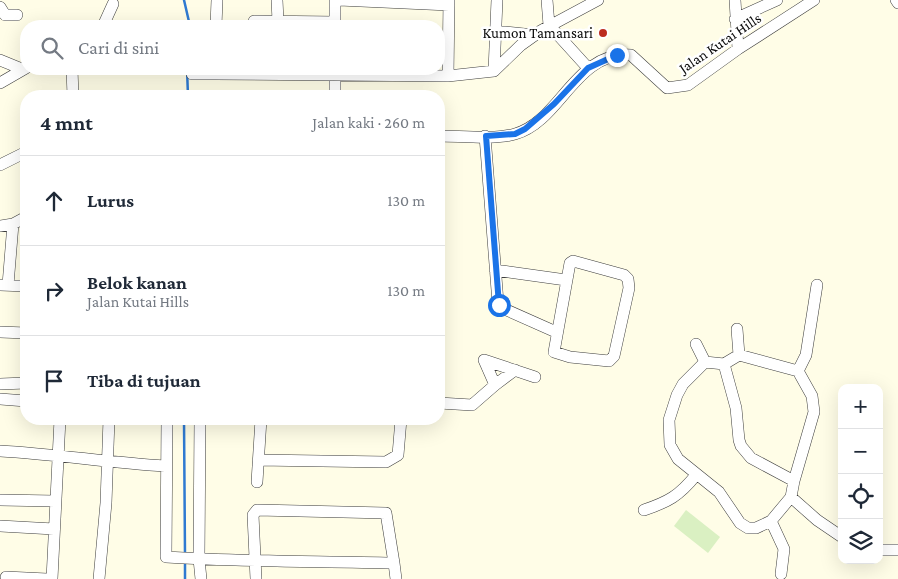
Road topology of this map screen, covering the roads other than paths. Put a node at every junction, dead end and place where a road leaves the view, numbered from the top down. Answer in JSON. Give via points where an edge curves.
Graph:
{"nodes":[{"id":1,"x":216,"y":0,"type":"edge"},
{"id":2,"x":277,"y":0,"type":"edge"},
{"id":3,"x":337,"y":0,"type":"edge"},
{"id":4,"x":497,"y":0,"type":"edge"},
{"id":5,"x":547,"y":0,"type":"edge"},
{"id":6,"x":598,"y":0,"type":"edge"},
{"id":7,"x":735,"y":0,"type":"edge"},
{"id":8,"x":777,"y":0,"type":"edge"},
{"id":9,"x":814,"y":0,"type":"edge"},
{"id":10,"x":896,"y":0,"type":"edge"},
{"id":11,"x":449,"y":2,"type":"edge"},
{"id":12,"x":898,"y":3,"type":"edge"},
{"id":13,"x":113,"y":4,"type":"dead end"},
{"id":14,"x":0,"y":7,"type":"edge"},
{"id":15,"x":17,"y":15,"type":"dead end"},
{"id":16,"x":735,"y":19,"type":"junction"},
{"id":17,"x":106,"y":20,"type":"edge"},
{"id":18,"x":216,"y":20,"type":"edge"},
{"id":19,"x":278,"y":20,"type":"edge"},
{"id":20,"x":335,"y":20,"type":"edge"},
{"id":21,"x":549,"y":25,"type":"junction"},
{"id":22,"x":496,"y":31,"type":"junction"},
{"id":23,"x":534,"y":35,"type":"junction"},
{"id":24,"x":738,"y":49,"type":"junction"},
{"id":25,"x":0,"y":60,"type":"edge"},
{"id":26,"x":20,"y":67,"type":"edge"},
{"id":27,"x":588,"y":68,"type":"junction"},
{"id":28,"x":20,"y":70,"type":"edge"},
{"id":29,"x":494,"y":71,"type":"junction"},
{"id":30,"x":72,"y":75,"type":"edge"},
{"id":31,"x":335,"y":75,"type":"edge"},
{"id":32,"x":420,"y":75,"type":"edge"},
{"id":33,"x":448,"y":76,"type":"junction"},
{"id":34,"x":0,"y":83,"type":"edge"},
{"id":35,"x":73,"y":90,"type":"edge"},
{"id":36,"x":335,"y":90,"type":"edge"},
{"id":37,"x":445,"y":136,"type":"edge"},
{"id":38,"x":486,"y":136,"type":"junction"},
{"id":39,"x":20,"y":155,"type":"edge"},
{"id":40,"x":0,"y":165,"type":"edge"},
{"id":41,"x":20,"y":220,"type":"edge"},
{"id":42,"x":13,"y":224,"type":"junction"},
{"id":43,"x":0,"y":226,"type":"edge"},
{"id":44,"x":495,"y":270,"type":"junction"},
{"id":45,"x":566,"y":280,"type":"junction"},
{"id":46,"x":4,"y":285,"type":"edge"},
{"id":47,"x":817,"y":285,"type":"dead end"},
{"id":48,"x":20,"y":286,"type":"edge"},
{"id":49,"x":737,"y":329,"type":"dead end"},
{"id":50,"x":0,"y":332,"type":"edge"},
{"id":51,"x":556,"y":332,"type":"junction"},
{"id":52,"x":20,"y":333,"type":"edge"},
{"id":53,"x":696,"y":344,"type":"dead end"},
{"id":54,"x":739,"y":355,"type":"junction"},
{"id":55,"x":705,"y":362,"type":"junction"},
{"id":56,"x":724,"y":364,"type":"junction"},
{"id":57,"x":515,"y":370,"type":"junction"},
{"id":58,"x":798,"y":371,"type":"junction"},
{"id":59,"x":535,"y":377,"type":"dead end"},
{"id":60,"x":20,"y":383,"type":"edge"},
{"id":61,"x":0,"y":384,"type":"edge"},
{"id":62,"x":495,"y":385,"type":"junction"},
{"id":63,"x":0,"y":399,"type":"edge"},
{"id":64,"x":20,"y":400,"type":"edge"},
{"id":65,"x":445,"y":403,"type":"edge"},
{"id":66,"x":59,"y":425,"type":"edge"},
{"id":67,"x":109,"y":425,"type":"edge"},
{"id":68,"x":167,"y":425,"type":"edge"},
{"id":69,"x":200,"y":425,"type":"edge"},
{"id":70,"x":261,"y":425,"type":"edge"},
{"id":71,"x":401,"y":425,"type":"edge"},
{"id":72,"x":0,"y":451,"type":"edge"},
{"id":73,"x":57,"y":454,"type":"junction"},
{"id":74,"x":258,"y":460,"type":"junction"},
{"id":75,"x":108,"y":462,"type":"junction"},
{"id":76,"x":165,"y":466,"type":"junction"},
{"id":77,"x":696,"y":475,"type":"junction"},
{"id":78,"x":794,"y":481,"type":"junction"},
{"id":79,"x":257,"y":482,"type":"dead end"},
{"id":80,"x":791,"y":497,"type":"junction"},
{"id":81,"x":0,"y":500,"type":"edge"},
{"id":82,"x":55,"y":501,"type":"junction"},
{"id":83,"x":644,"y":510,"type":"dead end"},
{"id":84,"x":771,"y":521,"type":"junction"},
{"id":85,"x":0,"y":526,"type":"edge"},
{"id":86,"x":54,"y":529,"type":"junction"},
{"id":87,"x":838,"y":534,"type":"edge"},
{"id":88,"x":883,"y":550,"type":"edge"},
{"id":89,"x":898,"y":550,"type":"edge"},
{"id":90,"x":198,"y":559,"type":"junction"},
{"id":91,"x":255,"y":560,"type":"junction"},
{"id":92,"x":394,"y":563,"type":"junction"},
{"id":93,"x":781,"y":574,"type":"dead end"},
{"id":94,"x":6,"y":577,"type":"dead end"},
{"id":95,"x":47,"y":579,"type":"edge"},
{"id":96,"x":52,"y":579,"type":"edge"},
{"id":97,"x":99,"y":579,"type":"edge"},
{"id":98,"x":201,"y":579,"type":"edge"},
{"id":99,"x":256,"y":579,"type":"edge"},
{"id":100,"x":396,"y":579,"type":"edge"}],
"edges":[{"from":1,"to":18,"type":"street"},
{"from":2,"to":19,"type":"street"},
{"from":3,"to":11,"type":"street"},
{"from":3,"to":20,"type":"street"},
{"from":4,"to":22,"type":"street"},
{"from":5,"to":21,"type":"street"},
{"from":6,"to":21,"type":"street"},
{"from":7,"to":16,"type":"street"},
{"from":8,"to":16,"type":"street"},
{"from":9,"to":24,"type":"street","name":"Jalan Kutai Hills"},
{"from":10,"to":12,"type":"street"},
{"from":11,"to":33,"type":"street"},
{"from":13,"to":17,"type":"street"},
{"from":14,"to":15,"type":"street","via":[[5,15]]},
{"from":16,"to":24,"type":"street"},
{"from":21,"to":23,"type":"street"},
{"from":21,"to":27,"type":"street"},
{"from":22,"to":23,"type":"street"},
{"from":22,"to":29,"type":"street"},
{"from":23,"to":29,"type":"street"},
{"from":24,"to":27,"type":"street","name":"Jalan Kutai Hills","via":[[688,85],[676,88],[667,88],[631,54],[617,55]]},
{"from":25,"to":26,"type":"street"},
{"from":27,"to":38,"type":"street","name":"Jalan Kutai Hills","via":[[530,126],[515,134]]},
{"from":28,"to":34,"type":"street"},
{"from":29,"to":33,"type":"street"},
{"from":30,"to":35,"type":"street"},
{"from":31,"to":36,"type":"street"},
{"from":32,"to":33,"type":"street"},
{"from":37,"to":38,"type":"street","name":"Jalan Kutai Hills"},
{"from":38,"to":44,"type":"street"},
{"from":39,"to":40,"type":"street"},
{"from":41,"to":42,"type":"street"},
{"from":42,"to":43,"type":"street"},
{"from":42,"to":46,"type":"street"},
{"from":44,"to":45,"type":"street"},
{"from":44,"to":51,"type":"street","via":[[500,306]]},
{"from":45,"to":51,"type":"street"},
{"from":45,"to":51,"type":"street","via":[[573,261],[624,275],[629,288],[614,356],[609,361],[554,352]]},
{"from":46,"to":48,"type":"street"},
{"from":47,"to":58,"type":"street","via":[[806,355]]},
{"from":49,"to":54,"type":"street"},
{"from":50,"to":52,"type":"street"},
{"from":53,"to":55,"type":"street"},
{"from":54,"to":56,"type":"street"},
{"from":54,"to":58,"type":"street"},
{"from":55,"to":56,"type":"street"},
{"from":55,"to":77,"type":"street","via":[[683,384],[672,406],[670,420],[673,452]]},
{"from":56,"to":78,"type":"street","via":[[736,408],[741,446],[751,458]]},
{"from":57,"to":59,"type":"street"},
{"from":57,"to":62,"type":"street"},
{"from":57,"to":62,"type":"street","via":[[484,360]]},
{"from":58,"to":78,"type":"street","via":[[812,396],[814,412]]},
{"from":60,"to":61,"type":"street"},
{"from":62,"to":65,"type":"street","via":[[472,405]]},
{"from":63,"to":64,"type":"street"},
{"from":66,"to":73,"type":"street"},
{"from":67,"to":75,"type":"street"},
{"from":68,"to":76,"type":"street"},
{"from":69,"to":90,"type":"street"},
{"from":70,"to":74,"type":"street"},
{"from":71,"to":74,"type":"street","via":[[400,450],[394,459],[386,462]]},
{"from":72,"to":73,"type":"street"},
{"from":73,"to":75,"type":"street"},
{"from":73,"to":82,"type":"street"},
{"from":74,"to":79,"type":"street"},
{"from":75,"to":76,"type":"street"},
{"from":75,"to":97,"type":"street"},
{"from":76,"to":90,"type":"street","via":[[166,557]]},
{"from":77,"to":83,"type":"street","via":[[682,493]]},
{"from":77,"to":84,"type":"street","via":[[724,498],[740,523],[748,528]]},
{"from":78,"to":80,"type":"street"},
{"from":80,"to":84,"type":"street"},
{"from":80,"to":87,"type":"street"},
{"from":81,"to":82,"type":"street"},
{"from":82,"to":86,"type":"street"},
{"from":84,"to":93,"type":"street","via":[[784,549]]},
{"from":85,"to":86,"type":"street"},
{"from":86,"to":96,"type":"street"},
{"from":88,"to":89,"type":"street"},
{"from":90,"to":91,"type":"street"},
{"from":90,"to":98,"type":"street"},
{"from":91,"to":92,"type":"street"},
{"from":91,"to":92,"type":"street","via":[[253,515],[257,510],[386,513]]},
{"from":91,"to":99,"type":"street"},
{"from":92,"to":100,"type":"street"},
{"from":94,"to":95,"type":"street"}]}
